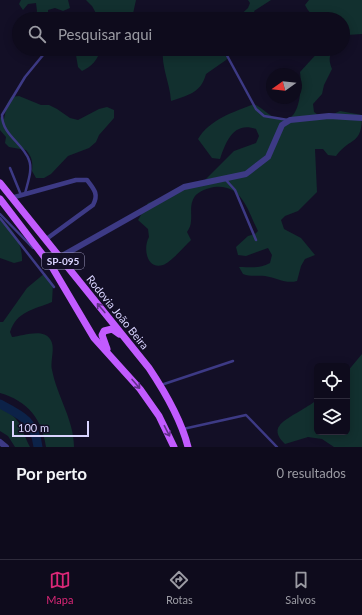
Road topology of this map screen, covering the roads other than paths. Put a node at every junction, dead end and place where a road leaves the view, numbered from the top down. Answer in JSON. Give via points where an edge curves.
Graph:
{"nodes":[{"id":1,"x":42,"y":56,"type":"edge"},
{"id":2,"x":227,"y":56,"type":"edge"},
{"id":3,"x":362,"y":118,"type":"edge"},
{"id":4,"x":290,"y":120,"type":"junction"},
{"id":5,"x":10,"y":168,"type":"dead end"},
{"id":6,"x":225,"y":179,"type":"junction"},
{"id":7,"x":0,"y":183,"type":"edge"},
{"id":8,"x":23,"y":195,"type":"junction"},
{"id":9,"x":11,"y":198,"type":"junction"},
{"id":10,"x":0,"y":199,"type":"edge"},
{"id":11,"x":0,"y":214,"type":"edge"},
{"id":12,"x":0,"y":218,"type":"edge"},
{"id":13,"x":46,"y":240,"type":"junction"},
{"id":14,"x":256,"y":240,"type":"dead end"},
{"id":15,"x":60,"y":257,"type":"junction"},
{"id":16,"x":52,"y":267,"type":"junction"},
{"id":17,"x":54,"y":287,"type":"dead end"},
{"id":18,"x":126,"y":339,"type":"junction"},
{"id":19,"x":110,"y":355,"type":"junction"},
{"id":20,"x":233,"y":361,"type":"dead end"},
{"id":21,"x":160,"y":385,"type":"junction"},
{"id":22,"x":184,"y":432,"type":"junction"},
{"id":23,"x":0,"y":442,"type":"edge"},
{"id":24,"x":173,"y":446,"type":"edge"},
{"id":25,"x":6,"y":447,"type":"edge"},
{"id":26,"x":188,"y":447,"type":"edge"},
{"id":27,"x":191,"y":447,"type":"edge"},
{"id":28,"x":277,"y":447,"type":"edge"}],
"edges":[{"from":1,"to":8,"type":"lane","via":[[25,77],[2,115],[4,127],[30,160],[30,175]]},
{"from":2,"to":4,"type":"lane","via":[[256,109],[264,116]]},
{"from":3,"to":4,"type":"street","via":[[330,116]]},
{"from":4,"to":6,"type":"street","via":[[282,125],[268,157],[246,174]]},
{"from":5,"to":8,"type":"lane"},
{"from":6,"to":14,"type":"lane","via":[[235,190]]},
{"from":6,"to":15,"type":"street","via":[[184,187]]},
{"from":7,"to":9,"type":"main road","name":"Rodovia João Beira","number":"SP-095"},
{"from":8,"to":9,"type":"street"},
{"from":8,"to":13,"type":"street","via":[[76,180],[87,180],[96,192],[97,199],[93,205]]},
{"from":9,"to":13,"type":"main road","name":"Rodovia João Beira","number":"SP-095"},
{"from":10,"to":16,"type":"main road","number":"SP-095"},
{"from":11,"to":16,"type":"lane"},
{"from":12,"to":17,"type":"lane"},
{"from":13,"to":15,"type":"main road","name":"Rodovia João Beira","number":"SP-095"},
{"from":18,"to":15,"type":"main road","name":"Rodovia João Beira","number":"SP-095","one_way":true},
{"from":16,"to":19,"type":"main road","number":"SP-095","via":[[87,327]]},
{"from":18,"to":19,"type":"main road","via":[[112,329],[104,331],[103,340]]},
{"from":18,"to":21,"type":"main road","name":"Rodovia João Beira","number":"SP-095"},
{"from":19,"to":24,"type":"main road","number":"SP-095","one_way":true,"via":[[140,389],[159,416]]},
{"from":20,"to":21,"type":"lane"},
{"from":21,"to":22,"type":"main road","name":"Rodovia João Beira","number":"SP-095"},
{"from":22,"to":26,"type":"main road","name":"Rodovia João Beira","number":"SP-095"},
{"from":22,"to":27,"type":"street"},
{"from":22,"to":28,"type":"lane","via":[[246,415]]},
{"from":23,"to":25,"type":"street"}]}
